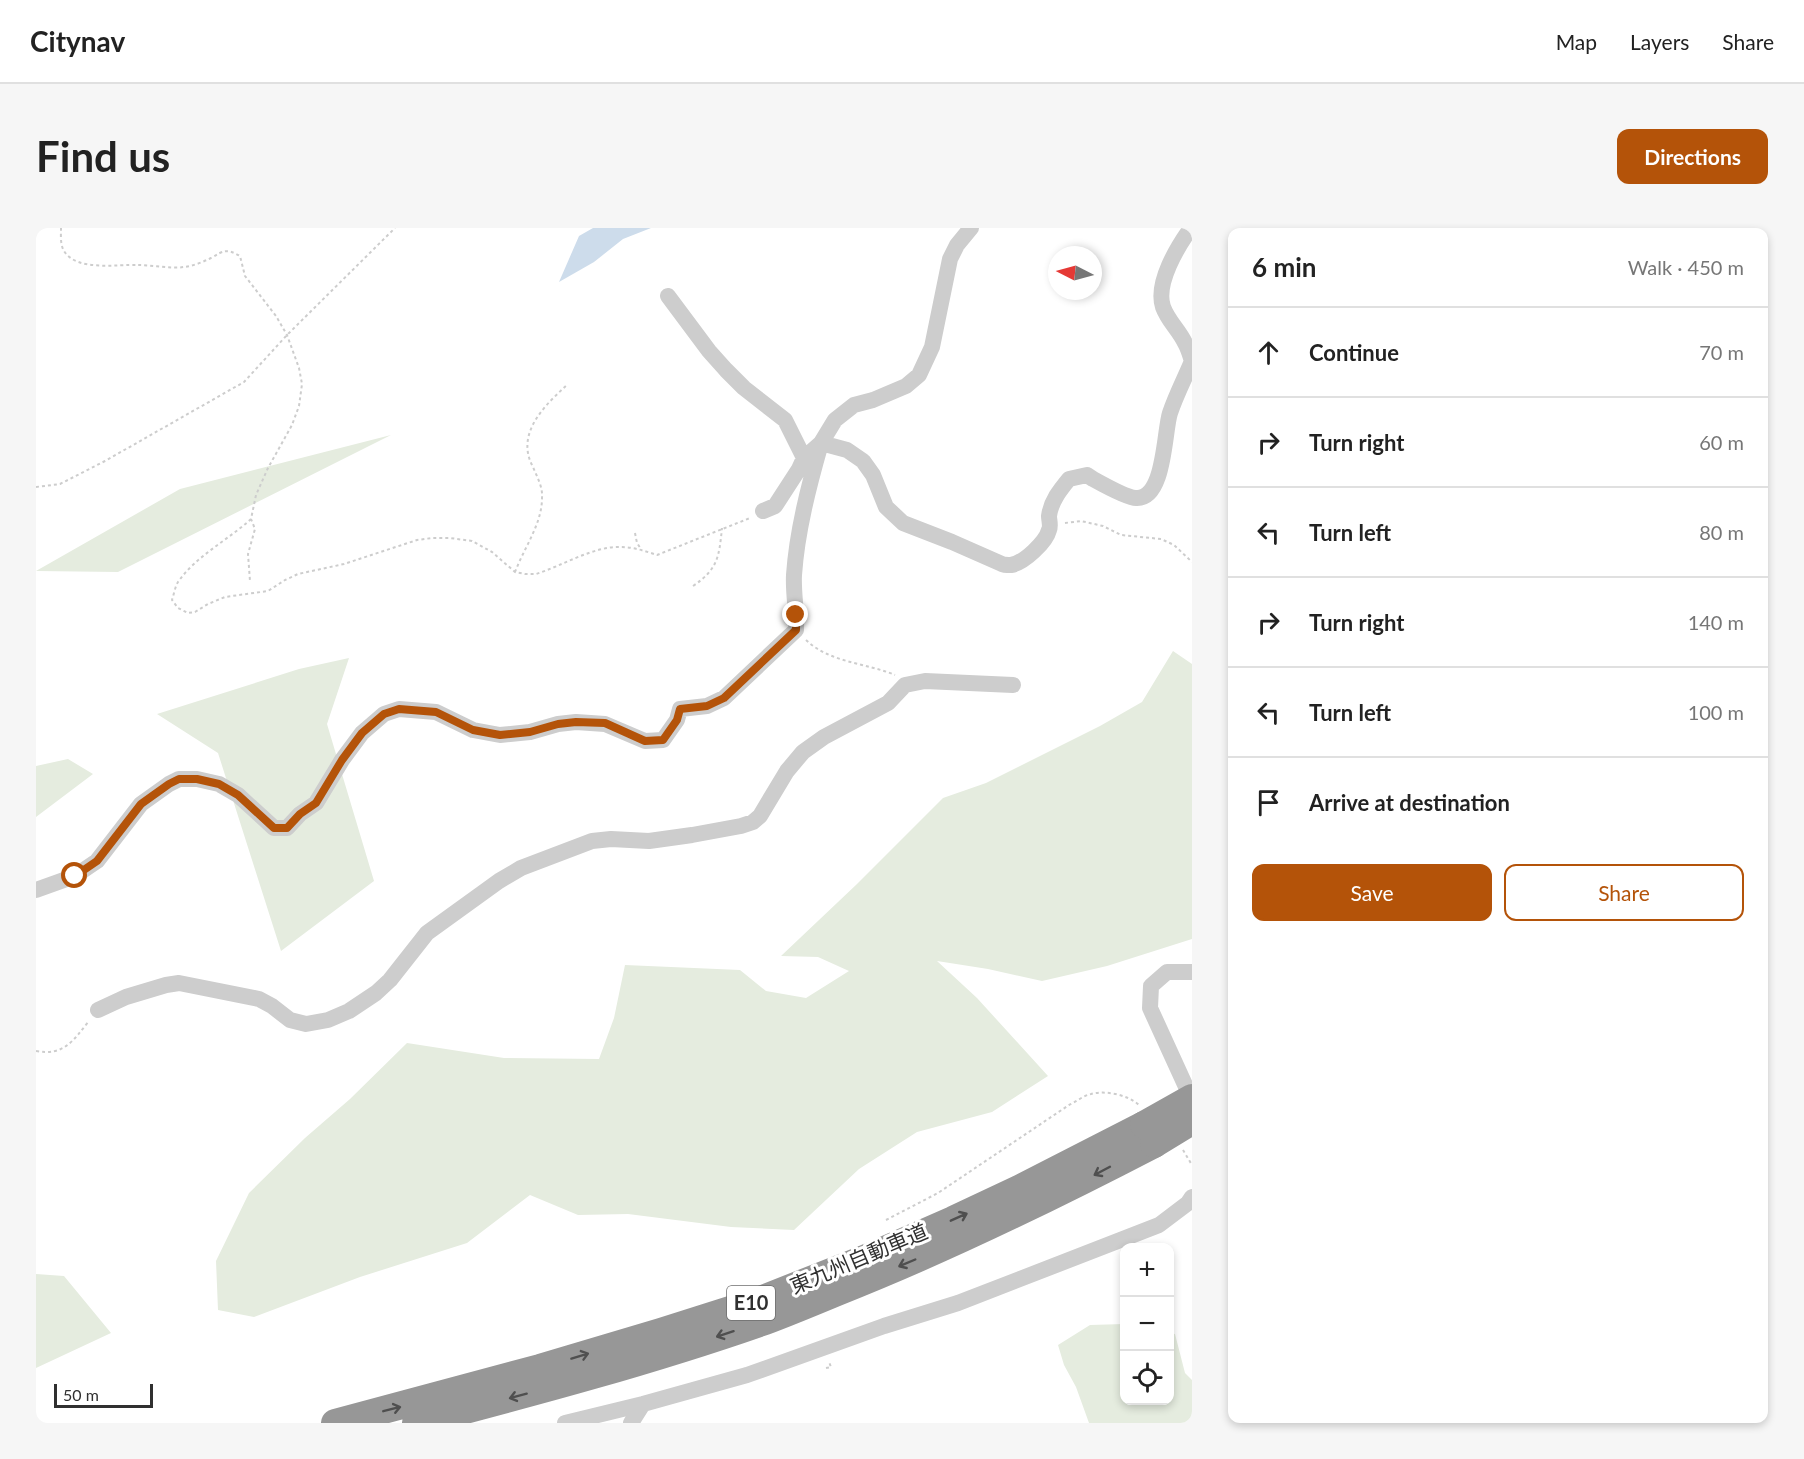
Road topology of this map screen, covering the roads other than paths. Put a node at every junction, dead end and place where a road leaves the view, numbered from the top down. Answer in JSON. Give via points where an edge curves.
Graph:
{"nodes":[{"id":1,"x":971,"y":228,"type":"edge"},
{"id":2,"x":1191,"y":228,"type":"edge"},
{"id":3,"x":668,"y":296,"type":"dead end"},
{"id":4,"x":1192,"y":361,"type":"edge"},
{"id":5,"x":821,"y":443,"type":"junction"},
{"id":6,"x":804,"y":458,"type":"junction"},
{"id":7,"x":763,"y":511,"type":"road end"},
{"id":8,"x":1013,"y":685,"type":"dead end"},
{"id":9,"x":36,"y":890,"type":"edge"},
{"id":10,"x":1192,"y":972,"type":"edge"},
{"id":11,"x":98,"y":1010,"type":"road end"},
{"id":12,"x":1192,"y":1099,"type":"edge"},
{"id":13,"x":1192,"y":1121,"type":"edge"},
{"id":14,"x":1147,"y":1126,"type":"junction"},
{"id":15,"x":1192,"y":1197,"type":"edge"},
{"id":16,"x":643,"y":1404,"type":"junction"},
{"id":17,"x":335,"y":1423,"type":"edge"},
{"id":18,"x":416,"y":1423,"type":"edge"},
{"id":19,"x":565,"y":1423,"type":"edge"},
{"id":20,"x":631,"y":1423,"type":"edge"}],
"edges":[{"from":1,"to":5,"type":"street","via":[[950,259],[932,347],[919,375],[906,386],[854,405],[835,420]]},
{"from":2,"to":4,"type":"street","via":[[1165,277],[1162,305]]},
{"from":3,"to":6,"type":"street","via":[[726,370],[785,420]]},
{"from":4,"to":5,"type":"street","via":[[1170,412],[1160,473],[1152,490],[1135,498],[1087,475],[1069,479],[1055,498],[1050,530],[1035,551],[1011,565],[903,523],[886,507],[863,461],[846,450]]},
{"from":5,"to":6,"type":"street"},
{"from":5,"to":9,"type":"street","via":[[794,571],[796,630],[724,698],[707,706],[680,709],[663,740],[645,741],[605,723],[576,722],[500,735],[473,730],[436,712],[399,709],[384,714],[362,733],[316,803],[287,828],[274,828],[238,795],[219,784],[179,779],[141,804],[97,861],[75,876]]},
{"from":6,"to":7,"type":"street","via":[[775,506]]},
{"from":8,"to":11,"type":"street","via":[[925,681],[905,685],[888,703],[803,752],[753,822],[649,841],[592,841],[521,868],[427,933],[376,993],[328,1020],[306,1024],[290,1020],[259,999],[179,983],[135,994]]},
{"from":10,"to":12,"type":"street","via":[[1167,972],[1151,986],[1150,1008]]},
{"from":12,"to":14,"type":"highway","name":"東九州自動車道","number":"E10","bridge":true},
{"from":13,"to":14,"type":"highway","name":"東九州自動車道","number":"E10","bridge":true},
{"from":17,"to":14,"type":"highway","name":"東九州自動車道","number":"E10","one_way":true,"via":[[540,1368],[755,1302],[953,1220]]},
{"from":14,"to":18,"type":"highway","name":"東九州自動車道","number":"E10","one_way":true,"via":[[1062,1192],[963,1240],[767,1320],[549,1388]]},
{"from":15,"to":16,"type":"street","via":[[1159,1225],[958,1303],[747,1375]]},
{"from":16,"to":19,"type":"street"},
{"from":16,"to":20,"type":"street"}]}
